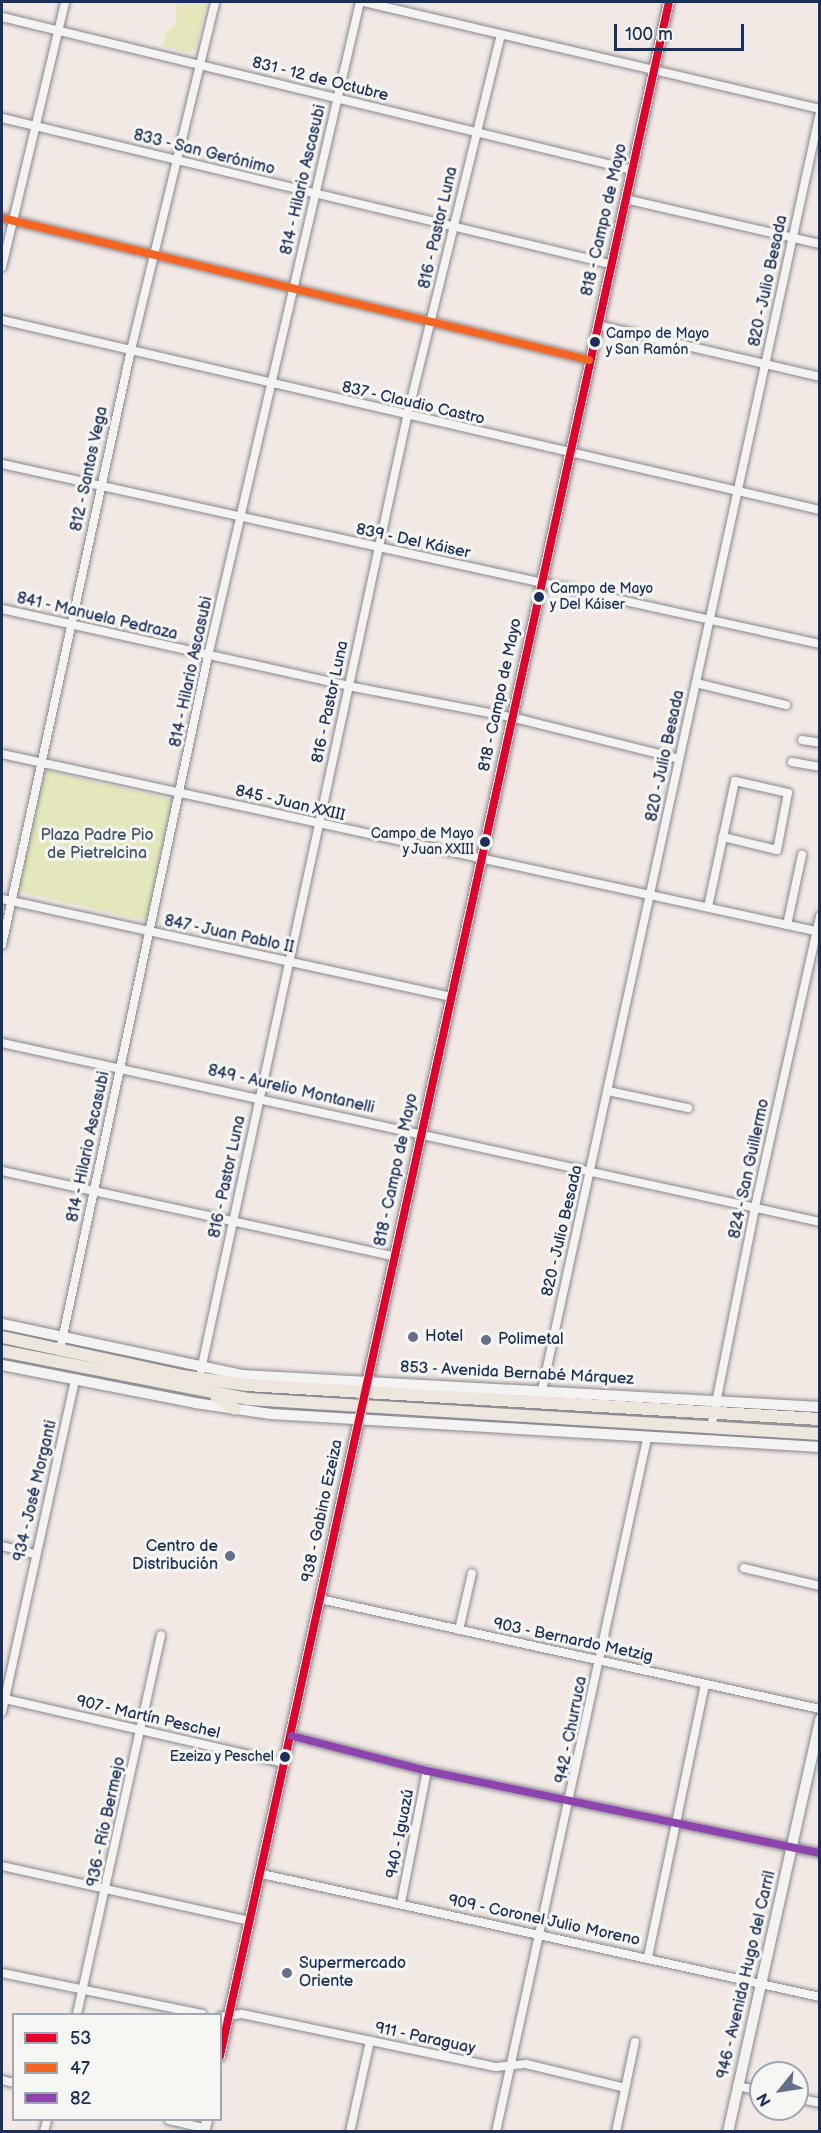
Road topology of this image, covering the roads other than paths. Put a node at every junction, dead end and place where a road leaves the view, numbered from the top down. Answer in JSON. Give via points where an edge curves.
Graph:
{"nodes":[{"id":1,"x":65,"y":2,"type":"edge"},
{"id":2,"x":215,"y":2,"type":"edge"},
{"id":3,"x":362,"y":2,"type":"edge"},
{"id":4,"x":669,"y":2,"type":"edge"},
{"id":5,"x":2,"y":17,"type":"edge"},
{"id":6,"x":58,"y":31,"type":"junction"},
{"id":7,"x":501,"y":34,"type":"junction"},
{"id":8,"x":199,"y":64,"type":"junction"},
{"id":9,"x":653,"y":73,"type":"junction"},
{"id":10,"x":337,"y":97,"type":"junction"},
{"id":11,"x":819,"y":111,"type":"edge"},
{"id":12,"x":2,"y":118,"type":"edge"},
{"id":13,"x":34,"y":126,"type":"junction"},
{"id":14,"x":475,"y":132,"type":"junction"},
{"id":15,"x":177,"y":160,"type":"junction"},
{"id":16,"x":632,"y":170,"type":"junction"},
{"id":17,"x":313,"y":194,"type":"junction"},
{"id":18,"x":625,"y":199,"type":"junction"},
{"id":19,"x":2,"y":218,"type":"edge"},
{"id":20,"x":12,"y":221,"type":"junction"},
{"id":21,"x":453,"y":229,"type":"junction"},
{"id":22,"x":792,"y":237,"type":"junction"},
{"id":23,"x":819,"y":243,"type":"edge"},
{"id":24,"x":154,"y":255,"type":"junction"},
{"id":25,"x":610,"y":264,"type":"junction"},
{"id":26,"x":2,"y":267,"type":"edge"},
{"id":27,"x":292,"y":288,"type":"junction"},
{"id":28,"x":2,"y":320,"type":"edge"},
{"id":29,"x":431,"y":323,"type":"junction"},
{"id":30,"x":597,"y":325,"type":"junction"},
{"id":31,"x":131,"y":350,"type":"junction"},
{"id":32,"x":589,"y":360,"type":"junction"},
{"id":33,"x":766,"y":365,"type":"junction"},
{"id":34,"x":819,"y":377,"type":"edge"},
{"id":35,"x":270,"y":384,"type":"junction"},
{"id":36,"x":407,"y":417,"type":"junction"},
{"id":37,"x":568,"y":454,"type":"junction"},
{"id":38,"x":2,"y":464,"type":"edge"},
{"id":39,"x":100,"y":485,"type":"junction"},
{"id":40,"x":738,"y":491,"type":"junction"},
{"id":41,"x":819,"y":510,"type":"edge"},
{"id":42,"x":241,"y":517,"type":"junction"},
{"id":43,"x":378,"y":548,"type":"junction"},
{"id":44,"x":541,"y":582,"type":"junction"},
{"id":45,"x":2,"y":609,"type":"edge"},
{"id":46,"x":710,"y":620,"type":"junction"},
{"id":47,"x":70,"y":624,"type":"junction"},
{"id":48,"x":819,"y":644,"type":"edge"},
{"id":49,"x":208,"y":656,"type":"junction"},
{"id":50,"x":696,"y":683,"type":"junction"},
{"id":51,"x":348,"y":686,"type":"junction"},
{"id":52,"x":786,"y":705,"type":"dead end"},
{"id":53,"x":511,"y":717,"type":"junction"},
{"id":54,"x":802,"y":740,"type":"dead end"},
{"id":55,"x":819,"y":743,"type":"edge"},
{"id":56,"x":2,"y":754,"type":"edge"},
{"id":57,"x":679,"y":759,"type":"junction"},
{"id":58,"x":792,"y":762,"type":"dead end"},
{"id":59,"x":39,"y":763,"type":"junction"},
{"id":60,"x":819,"y":767,"type":"edge"},
{"id":61,"x":181,"y":793,"type":"junction"},
{"id":62,"x":318,"y":824,"type":"junction"},
{"id":63,"x":723,"y":837,"type":"junction"},
{"id":64,"x":802,"y":855,"type":"dead end"},
{"id":65,"x":480,"y":859,"type":"junction"},
{"id":66,"x":650,"y":896,"type":"junction"},
{"id":67,"x":2,"y":899,"type":"edge"},
{"id":68,"x":12,"y":901,"type":"junction"},
{"id":69,"x":708,"y":907,"type":"junction"},
{"id":70,"x":819,"y":916,"type":"edge"},
{"id":71,"x":787,"y":924,"type":"junction"},
{"id":72,"x":149,"y":932,"type":"junction"},
{"id":73,"x":818,"y":932,"type":"edge"},
{"id":74,"x":2,"y":945,"type":"edge"},
{"id":75,"x":289,"y":961,"type":"junction"},
{"id":76,"x":450,"y":997,"type":"junction"},
{"id":77,"x":2,"y":1043,"type":"edge"},
{"id":78,"x":120,"y":1067,"type":"junction"},
{"id":79,"x":608,"y":1091,"type":"junction"},
{"id":80,"x":259,"y":1096,"type":"junction"},
{"id":81,"x":688,"y":1108,"type":"dead end"},
{"id":82,"x":420,"y":1133,"type":"junction"},
{"id":83,"x":2,"y":1171,"type":"edge"},
{"id":84,"x":591,"y":1171,"type":"junction"},
{"id":85,"x":92,"y":1191,"type":"junction"},
{"id":86,"x":755,"y":1207,"type":"junction"},
{"id":87,"x":231,"y":1221,"type":"junction"},
{"id":88,"x":819,"y":1222,"type":"edge"},
{"id":89,"x":393,"y":1256,"type":"junction"},
{"id":90,"x":2,"y":1324,"type":"edge"},
{"id":91,"x":2,"y":1337,"type":"edge"},
{"id":92,"x":62,"y":1344,"type":"junction"},
{"id":93,"x":2,"y":1351,"type":"edge"},
{"id":94,"x":2,"y":1365,"type":"edge"},
{"id":95,"x":200,"y":1373,"type":"junction"},
{"id":96,"x":75,"y":1380,"type":"junction"},
{"id":97,"x":365,"y":1389,"type":"junction"},
{"id":98,"x":542,"y":1390,"type":"junction"},
{"id":99,"x":213,"y":1394,"type":"junction"},
{"id":100,"x":541,"y":1405,"type":"junction"},
{"id":101,"x":819,"y":1407,"type":"edge"},
{"id":102,"x":713,"y":1408,"type":"junction"},
{"id":103,"x":235,"y":1409,"type":"junction"},
{"id":104,"x":359,"y":1414,"type":"junction"},
{"id":105,"x":819,"y":1419,"type":"edge"},
{"id":106,"x":711,"y":1428,"type":"junction"},
{"id":107,"x":819,"y":1434,"type":"edge"},
{"id":108,"x":647,"y":1439,"type":"junction"},
{"id":109,"x":819,"y":1447,"type":"edge"},
{"id":110,"x":2,"y":1546,"type":"edge"},
{"id":111,"x":35,"y":1554,"type":"junction"},
{"id":112,"x":744,"y":1568,"type":"dead end"},
{"id":113,"x":472,"y":1573,"type":"dead end"},
{"id":114,"x":819,"y":1586,"type":"edge"},
{"id":115,"x":320,"y":1599,"type":"junction"},
{"id":116,"x":459,"y":1630,"type":"junction"},
{"id":117,"x":161,"y":1635,"type":"dead end"},
{"id":118,"x":599,"y":1660,"type":"junction"},
{"id":119,"x":705,"y":1684,"type":"junction"},
{"id":120,"x":5,"y":1699,"type":"junction"},
{"id":121,"x":819,"y":1709,"type":"edge"},
{"id":122,"x":2,"y":1712,"type":"edge"},
{"id":123,"x":819,"y":1719,"type":"edge"},
{"id":124,"x":140,"y":1731,"type":"junction"},
{"id":125,"x":292,"y":1736,"type":"junction"},
{"id":126,"x":285,"y":1763,"type":"junction"},
{"id":127,"x":427,"y":1771,"type":"junction"},
{"id":128,"x":571,"y":1801,"type":"junction"},
{"id":129,"x":676,"y":1821,"type":"junction"},
{"id":130,"x":792,"y":1847,"type":"junction"},
{"id":131,"x":819,"y":1853,"type":"edge"},
{"id":132,"x":2,"y":1866,"type":"edge"},
{"id":133,"x":262,"y":1874,"type":"junction"},
{"id":134,"x":106,"y":1889,"type":"junction"},
{"id":135,"x":401,"y":1904,"type":"junction"},
{"id":136,"x":251,"y":1921,"type":"junction"},
{"id":137,"x":540,"y":1936,"type":"junction"},
{"id":138,"x":648,"y":1957,"type":"junction"},
{"id":139,"x":2,"y":1973,"type":"edge"},
{"id":140,"x":760,"y":1984,"type":"junction"},
{"id":141,"x":84,"y":1991,"type":"junction"},
{"id":142,"x":819,"y":1997,"type":"edge"},
{"id":143,"x":76,"y":2013,"type":"edge"},
{"id":144,"x":197,"y":2013,"type":"edge"},
{"id":145,"x":225,"y":2016,"type":"edge"},
{"id":146,"x":222,"y":2040,"type":"edge"},
{"id":147,"x":370,"y":2041,"type":"junction"},
{"id":148,"x":635,"y":2042,"type":"dead end"},
{"id":149,"x":509,"y":2067,"type":"junction"},
{"id":150,"x":737,"y":2086,"type":"junction"},
{"id":151,"x":624,"y":2088,"type":"junction"},
{"id":152,"x":749,"y":2088,"type":"edge"},
{"id":153,"x":175,"y":2121,"type":"edge"},
{"id":154,"x":205,"y":2126,"type":"edge"},
{"id":155,"x":350,"y":2132,"type":"edge"},
{"id":156,"x":496,"y":2132,"type":"edge"},
{"id":157,"x":616,"y":2132,"type":"edge"},
{"id":158,"x":728,"y":2132,"type":"edge"}],
"edges":[{"from":1,"to":6,"type":"street"},
{"from":2,"to":8,"type":"street","name":"812 - Santos Vega"},
{"from":3,"to":7,"type":"street"},
{"from":3,"to":10,"type":"street","name":"814 - Hilario Ascasubi"},
{"from":4,"to":9,"type":"street","name":"818 - Campo de Mayo"},
{"from":5,"to":6,"type":"street","name":"831 - 12 de Octubre"},
{"from":6,"to":8,"type":"street","name":"831 - 12 de Octubre"},
{"from":6,"to":13,"type":"street"},
{"from":7,"to":9,"type":"street"},
{"from":7,"to":14,"type":"street","name":"816 - Pastor Luna"},
{"from":8,"to":10,"type":"street","name":"831 - 12 de Octubre"},
{"from":8,"to":15,"type":"street","name":"812 - Santos Vega"},
{"from":9,"to":11,"type":"street"},
{"from":9,"to":16,"type":"street","name":"818 - Campo de Mayo"},
{"from":10,"to":14,"type":"street","name":"831 - 12 de Octubre"},
{"from":10,"to":17,"type":"street","name":"814 - Hilario Ascasubi"},
{"from":11,"to":22,"type":"street","name":"820 - Julio Besada"},
{"from":12,"to":13,"type":"street","name":"833 - San Gerónimo"},
{"from":13,"to":15,"type":"street","name":"833 - San Gerónimo"},
{"from":13,"to":20,"type":"street"},
{"from":14,"to":16,"type":"street","name":"831 - 12 de Octubre"},
{"from":14,"to":21,"type":"street","name":"816 - Pastor Luna"},
{"from":15,"to":17,"type":"street","name":"833 - San Gerónimo"},
{"from":15,"to":24,"type":"street","name":"812 - Santos Vega"},
{"from":16,"to":18,"type":"street","name":"818 - Campo de Mayo"},
{"from":17,"to":21,"type":"street","name":"833 - San Gerónimo"},
{"from":17,"to":27,"type":"street","name":"814 - Hilario Ascasubi"},
{"from":18,"to":22,"type":"street"},
{"from":18,"to":25,"type":"street","name":"818 - Campo de Mayo"},
{"from":19,"to":20,"type":"street"},
{"from":20,"to":24,"type":"street"},
{"from":20,"to":26,"type":"street"},
{"from":21,"to":25,"type":"street","name":"833 - San Gerónimo"},
{"from":21,"to":29,"type":"street","name":"816 - Pastor Luna"},
{"from":22,"to":23,"type":"street"},
{"from":22,"to":33,"type":"street","name":"820 - Julio Besada"},
{"from":24,"to":27,"type":"street"},
{"from":24,"to":31,"type":"street","name":"812 - Santos Vega"},
{"from":25,"to":30,"type":"street","name":"818 - Campo de Mayo"},
{"from":27,"to":29,"type":"street"},
{"from":27,"to":35,"type":"street","name":"814 - Hilario Ascasubi"},
{"from":28,"to":31,"type":"street","name":"837 - Claudio Castro"},
{"from":29,"to":32,"type":"street"},
{"from":29,"to":36,"type":"street","name":"816 - Pastor Luna"},
{"from":30,"to":32,"type":"street","name":"818 - Campo de Mayo"},
{"from":30,"to":33,"type":"street"},
{"from":31,"to":35,"type":"street","name":"837 - Claudio Castro"},
{"from":31,"to":39,"type":"street","name":"812 - Santos Vega"},
{"from":32,"to":37,"type":"street","name":"818 - Campo de Mayo"},
{"from":33,"to":34,"type":"street"},
{"from":33,"to":40,"type":"street","name":"820 - Julio Besada"},
{"from":35,"to":36,"type":"street","name":"837 - Claudio Castro"},
{"from":35,"to":42,"type":"street","name":"814 - Hilario Ascasubi"},
{"from":36,"to":37,"type":"street","name":"837 - Claudio Castro"},
{"from":36,"to":43,"type":"street","name":"816 - Pastor Luna"},
{"from":37,"to":40,"type":"street","name":"837 - Claudio Castro"},
{"from":37,"to":44,"type":"street","name":"818 - Campo de Mayo"},
{"from":38,"to":39,"type":"street","name":"839 - Del Káiser"},
{"from":39,"to":42,"type":"street","name":"839 - Del Káiser"},
{"from":39,"to":47,"type":"street","name":"812 - Santos Vega"},
{"from":40,"to":41,"type":"street","name":"837 - Claudio Castro"},
{"from":40,"to":46,"type":"street","name":"820 - Julio Besada"},
{"from":42,"to":43,"type":"street","name":"839 - Del Káiser"},
{"from":42,"to":49,"type":"street","name":"814 - Hilario Ascasubi"},
{"from":43,"to":44,"type":"street","name":"839 - Del Káiser"},
{"from":43,"to":51,"type":"street","name":"816 - Pastor Luna"},
{"from":44,"to":46,"type":"street","name":"839 - Del Káiser"},
{"from":44,"to":53,"type":"street","name":"818 - Campo de Mayo"},
{"from":45,"to":47,"type":"street","name":"841 - Manuela Pedraza"},
{"from":46,"to":48,"type":"street","name":"839 - Del Káiser"},
{"from":46,"to":50,"type":"street","name":"820 - Julio Besada"},
{"from":47,"to":49,"type":"street","name":"841 - Manuela Pedraza"},
{"from":47,"to":59,"type":"street","name":"812 - Santos Vega"},
{"from":49,"to":51,"type":"street","name":"841 - Manuela Pedraza"},
{"from":49,"to":61,"type":"street","name":"814 - Hilario Ascasubi"},
{"from":50,"to":52,"type":"street"},
{"from":50,"to":57,"type":"street","name":"820 - Julio Besada"},
{"from":51,"to":53,"type":"street","name":"841 - Manuela Pedraza"},
{"from":51,"to":62,"type":"street","name":"816 - Pastor Luna"},
{"from":53,"to":57,"type":"street","name":"841 - Manuela Pedraza"},
{"from":53,"to":65,"type":"street","name":"818 - Campo de Mayo"},
{"from":54,"to":55,"type":"street"},
{"from":56,"to":59,"type":"street","name":"845 - Juan XXIII"},
{"from":57,"to":66,"type":"street","name":"820 - Julio Besada"},
{"from":58,"to":60,"type":"street"},
{"from":59,"to":61,"type":"street","name":"845 - Juan XXIII"},
{"from":59,"to":68,"type":"street","name":"812 - Santos Vega"},
{"from":61,"to":62,"type":"street","name":"845 - Juan XXIII"},
{"from":61,"to":72,"type":"street","name":"814 - Hilario Ascasubi"},
{"from":62,"to":65,"type":"street","name":"845 - Juan XXIII"},
{"from":62,"to":75,"type":"street","name":"816 - Pastor Luna"},
{"from":63,"to":63,"type":"street","via":[[735,782],[788,793],[777,850]]},
{"from":63,"to":69,"type":"street"},
{"from":64,"to":71,"type":"street"},
{"from":65,"to":66,"type":"street","name":"845 - Juan XXIII"},
{"from":65,"to":76,"type":"street","name":"818 - Campo de Mayo"},
{"from":66,"to":69,"type":"street","name":"845 - Juan XXIII"},
{"from":66,"to":79,"type":"street","name":"820 - Julio Besada"},
{"from":67,"to":68,"type":"street","name":"847 - Juan Pablo II"},
{"from":68,"to":72,"type":"street","name":"847 - Juan Pablo II"},
{"from":68,"to":74,"type":"street","name":"812 - Santos Vega"},
{"from":69,"to":71,"type":"street","name":"845 - Juan XXIII"},
{"from":70,"to":73,"type":"street","name":"824 - San Guillermo"},
{"from":71,"to":73,"type":"street","name":"845 - Juan XXIII"},
{"from":72,"to":75,"type":"street","name":"847 - Juan Pablo II"},
{"from":72,"to":78,"type":"street","name":"814 - Hilario Ascasubi"},
{"from":73,"to":86,"type":"street","name":"824 - San Guillermo"},
{"from":75,"to":76,"type":"street","name":"847 - Juan Pablo II"},
{"from":75,"to":80,"type":"street","name":"816 - Pastor Luna"},
{"from":76,"to":82,"type":"street","name":"818 - Campo de Mayo"},
{"from":77,"to":78,"type":"street","name":"849 - Aurelio Montanelli"},
{"from":78,"to":80,"type":"street","name":"849 - Aurelio Montanelli"},
{"from":78,"to":85,"type":"street","name":"814 - Hilario Ascasubi"},
{"from":79,"to":81,"type":"street"},
{"from":79,"to":84,"type":"street","name":"820 - Julio Besada"},
{"from":80,"to":82,"type":"street","name":"849 - Aurelio Montanelli"},
{"from":80,"to":87,"type":"street","name":"816 - Pastor Luna"},
{"from":82,"to":84,"type":"street","name":"849 - Aurelio Montanelli"},
{"from":82,"to":89,"type":"street","name":"818 - Campo de Mayo"},
{"from":83,"to":85,"type":"street"},
{"from":84,"to":86,"type":"street","name":"849 - Aurelio Montanelli"},
{"from":84,"to":98,"type":"street","name":"820 - Julio Besada"},
{"from":85,"to":87,"type":"street"},
{"from":85,"to":92,"type":"street","name":"814 - Hilario Ascasubi"},
{"from":86,"to":88,"type":"street","name":"849 - Aurelio Montanelli"},
{"from":86,"to":102,"type":"street","name":"824 - San Guillermo"},
{"from":87,"to":89,"type":"street"},
{"from":87,"to":95,"type":"street","name":"816 - Pastor Luna"},
{"from":89,"to":97,"type":"street","name":"818 - Campo de Mayo"},
{"from":90,"to":92,"type":"street","name":"853 - Avenida Bernabé Márquez"},
{"from":91,"to":92,"type":"main road","name":"853 - Avenida Bernabé Márquez"},
{"from":92,"to":95,"type":"main road","name":"853 - Avenida Bernabé Márquez"},
{"from":93,"to":99,"type":"main road"},
{"from":94,"to":96,"type":"street"},
{"from":95,"to":97,"type":"main road","name":"853 - Avenida Bernabé Márquez"},
{"from":96,"to":103,"type":"street"},
{"from":96,"to":111,"type":"street","name":"934 - José Morganti"},
{"from":97,"to":98,"type":"street","name":"853 - Avenida Bernabé Márquez"},
{"from":97,"to":100,"type":"main road","name":"853 - Avenida Bernabé Márquez"},
{"from":97,"to":104,"type":"street","name":"938 - Gabino Ezeiza"},
{"from":98,"to":100,"type":"street","name":"820 - Julio Besada"},
{"from":98,"to":102,"type":"street","name":"853 - Avenida Bernabé Márquez"},
{"from":99,"to":103,"type":"main road"},
{"from":99,"to":104,"type":"main road"},
{"from":100,"to":102,"type":"main road","name":"853 - Avenida Bernabé Márquez"},
{"from":101,"to":102,"type":"street","name":"853 - Avenida Bernabé Márquez"},
{"from":102,"to":105,"type":"main road","name":"853 - Avenida Bernabé Márquez"},
{"from":102,"to":106,"type":"street","name":"824 - San Guillermo"},
{"from":103,"to":104,"type":"street"},
{"from":104,"to":106,"type":"main road"},
{"from":104,"to":108,"type":"street"},
{"from":104,"to":115,"type":"street","name":"938 - Gabino Ezeiza"},
{"from":106,"to":107,"type":"main road"},
{"from":108,"to":109,"type":"street"},
{"from":108,"to":118,"type":"street","name":"942 - Churruca"},
{"from":110,"to":111,"type":"street"},
{"from":111,"to":120,"type":"street","name":"934 - José Morganti"},
{"from":112,"to":114,"type":"street"},
{"from":113,"to":116,"type":"street"},
{"from":115,"to":116,"type":"street","name":"903 - Bernardo Metzig"},
{"from":115,"to":125,"type":"street","name":"938 - Gabino Ezeiza"},
{"from":116,"to":118,"type":"street","name":"903 - Bernardo Metzig"},
{"from":117,"to":124,"type":"street","name":"936 - Río Bermejo"},
{"from":118,"to":119,"type":"street","name":"903 - Bernardo Metzig"},
{"from":118,"to":128,"type":"street","name":"942 - Churruca"},
{"from":119,"to":121,"type":"street","name":"903 - Bernardo Metzig"},
{"from":119,"to":129,"type":"street"},
{"from":120,"to":122,"type":"street","name":"934 - José Morganti"},
{"from":120,"to":124,"type":"street","name":"907 - Martín Peschel"},
{"from":123,"to":130,"type":"street","name":"946 - Avenida Hugo del Carril"},
{"from":124,"to":126,"type":"street","name":"907 - Martín Peschel"},
{"from":124,"to":134,"type":"street","name":"936 - Río Bermejo"},
{"from":125,"to":126,"type":"street","name":"938 - Gabino Ezeiza"},
{"from":125,"to":127,"type":"street"},
{"from":126,"to":133,"type":"street","name":"938 - Gabino Ezeiza"},
{"from":127,"to":128,"type":"street"},
{"from":127,"to":135,"type":"street","name":"940 - Iguazú"},
{"from":128,"to":129,"type":"street"},
{"from":128,"to":137,"type":"street","name":"942 - Churruca"},
{"from":129,"to":130,"type":"street"},
{"from":129,"to":138,"type":"street"},
{"from":130,"to":131,"type":"street"},
{"from":130,"to":140,"type":"street","name":"946 - Avenida Hugo del Carril"},
{"from":132,"to":134,"type":"street"},
{"from":133,"to":135,"type":"street","name":"909 - Coronel Julio Moreno"},
{"from":133,"to":136,"type":"street","name":"938 - Gabino Ezeiza"},
{"from":134,"to":136,"type":"street"},
{"from":134,"to":141,"type":"street","name":"936 - Río Bermejo"},
{"from":135,"to":137,"type":"street","name":"909 - Coronel Julio Moreno"},
{"from":136,"to":145,"type":"street","name":"938 - Gabino Ezeiza"},
{"from":137,"to":138,"type":"street","name":"909 - Coronel Julio Moreno"},
{"from":137,"to":149,"type":"street","name":"942 - Churruca"},
{"from":138,"to":140,"type":"street","name":"909 - Coronel Julio Moreno"},
{"from":139,"to":141,"type":"street"},
{"from":140,"to":142,"type":"street","name":"909 - Coronel Julio Moreno"},
{"from":140,"to":150,"type":"street","name":"946 - Avenida Hugo del Carril"},
{"from":141,"to":143,"type":"street","name":"936 - Río Bermejo"},
{"from":141,"to":144,"type":"street"},
{"from":145,"to":146,"type":"street","name":"938 - Gabino Ezeiza"},
{"from":145,"to":147,"type":"street","name":"911 - Paraguay","via":[[242,2014]]},
{"from":147,"to":149,"type":"street","name":"911 - Paraguay"},
{"from":147,"to":155,"type":"street"},
{"from":148,"to":151,"type":"street"},
{"from":149,"to":151,"type":"street","name":"911 - Paraguay","via":[[526,2064]]},
{"from":149,"to":156,"type":"street","name":"942 - Churruca"},
{"from":150,"to":152,"type":"street"},
{"from":150,"to":158,"type":"street","name":"946 - Avenida Hugo del Carril"},
{"from":151,"to":157,"type":"street"},
{"from":153,"to":154,"type":"street"}]}
